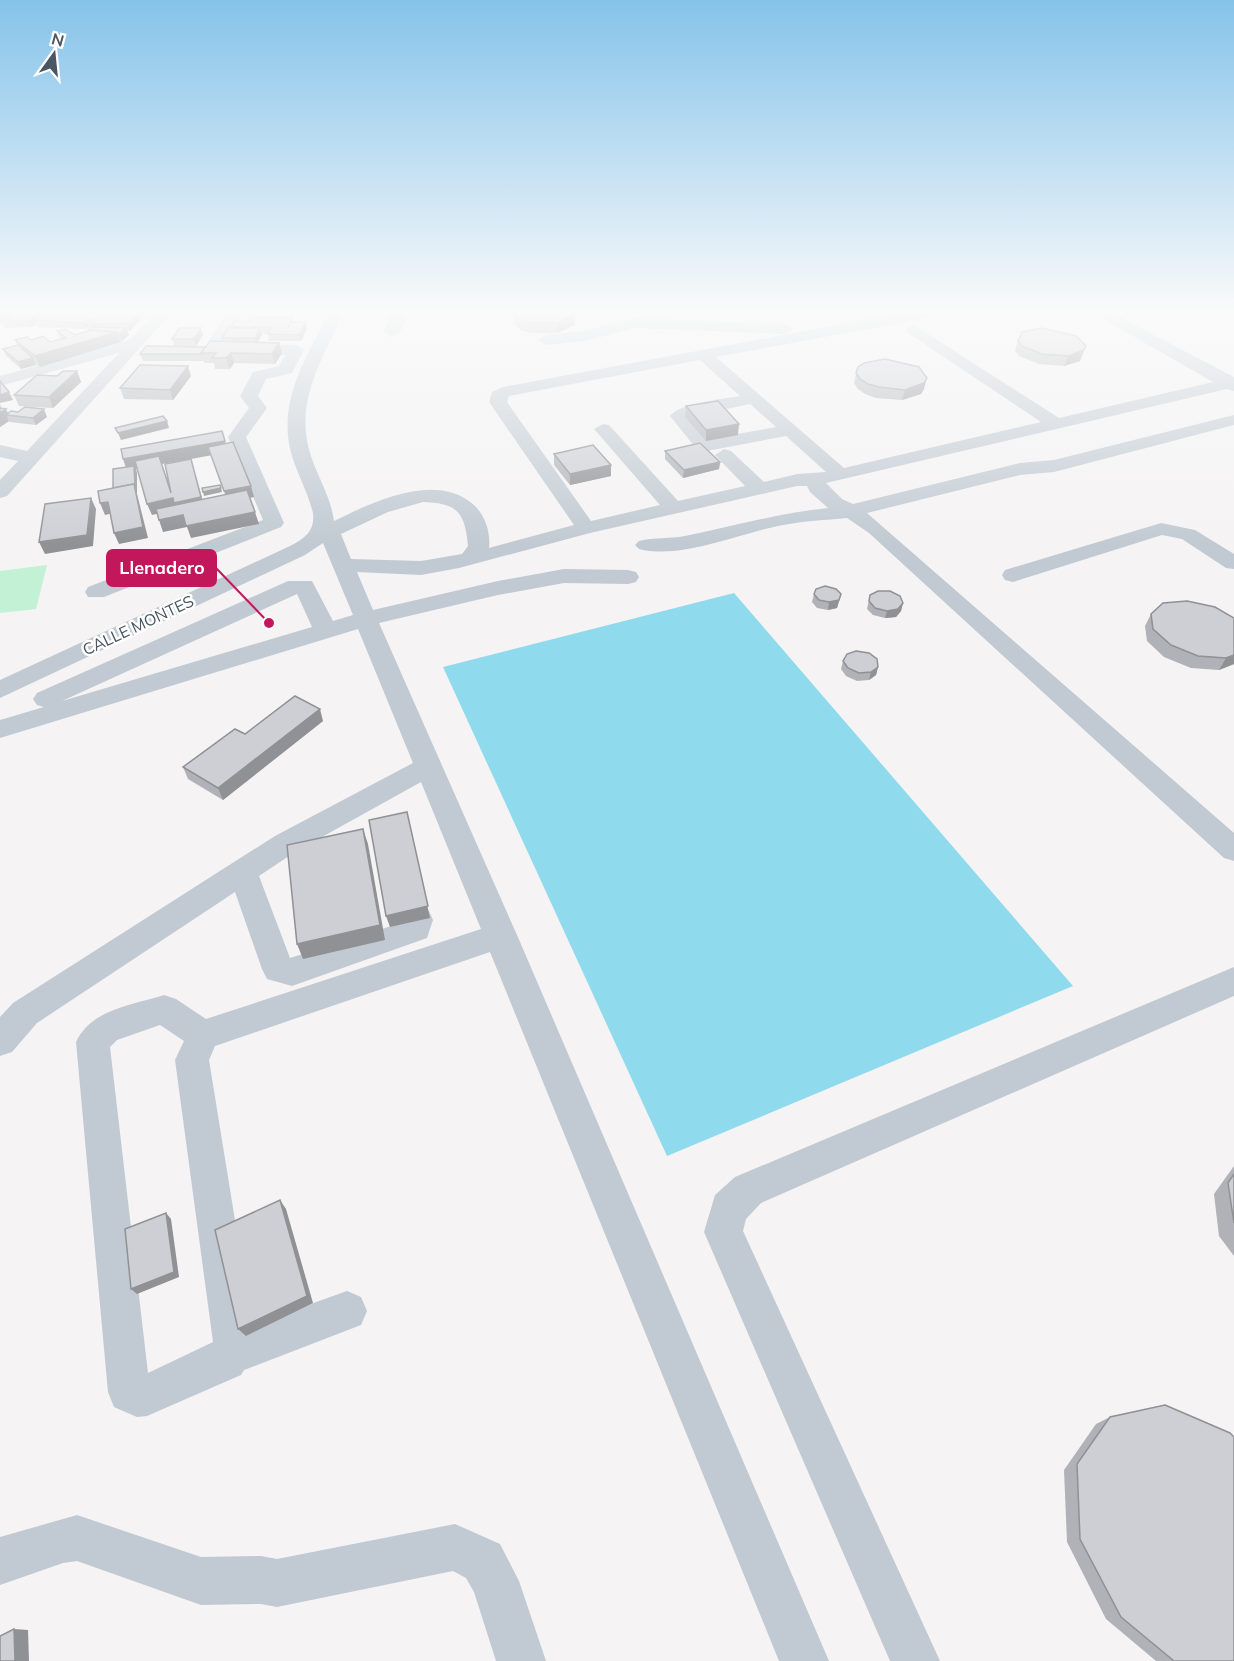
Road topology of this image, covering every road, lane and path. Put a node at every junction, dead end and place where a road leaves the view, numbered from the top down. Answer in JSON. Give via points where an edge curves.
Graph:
{"nodes":[{"id":1,"x":94,"y":390,"type":"edge"},
{"id":2,"x":252,"y":390,"type":"edge"},
{"id":3,"x":302,"y":390,"type":"edge"},
{"id":4,"x":514,"y":390,"type":"edge"},
{"id":5,"x":744,"y":390,"type":"edge"},
{"id":6,"x":1004,"y":390,"type":"edge"},
{"id":7,"x":1197,"y":390,"type":"edge"},
{"id":8,"x":754,"y":398,"type":"junction"},
{"id":9,"x":730,"y":403,"type":"junction"},
{"id":10,"x":1234,"y":420,"type":"edge"},
{"id":11,"x":1055,"y":423,"type":"junction"},
{"id":12,"x":603,"y":429,"type":"dead end"},
{"id":13,"x":790,"y":430,"type":"junction"},
{"id":14,"x":760,"y":436,"type":"junction"},
{"id":15,"x":0,"y":451,"type":"edge"},
{"id":16,"x":724,"y":455,"type":"dead end"},
{"id":17,"x":32,"y":458,"type":"junction"},
{"id":18,"x":839,"y":473,"type":"junction"},
{"id":19,"x":816,"y":480,"type":"junction"},
{"id":20,"x":759,"y":488,"type":"junction"},
{"id":21,"x":0,"y":492,"type":"edge"},
{"id":22,"x":674,"y":508,"type":"junction"},
{"id":23,"x":851,"y":511,"type":"junction"},
{"id":24,"x":326,"y":523,"type":"junction"},
{"id":25,"x":586,"y":528,"type":"junction"},
{"id":26,"x":646,"y":545,"type":"dead end"},
{"id":27,"x":470,"y":559,"type":"junction"},
{"id":28,"x":1234,"y":563,"type":"edge"},
{"id":29,"x":343,"y":565,"type":"junction"},
{"id":30,"x":1013,"y":575,"type":"dead end"},
{"id":31,"x":628,"y":577,"type":"dead end"},
{"id":32,"x":96,"y":592,"type":"dead end"},
{"id":33,"x":365,"y":619,"type":"junction"},
{"id":34,"x":326,"y":631,"type":"junction"},
{"id":35,"x":0,"y":690,"type":"edge"},
{"id":36,"x":0,"y":720,"type":"edge"},
{"id":37,"x":0,"y":729,"type":"edge"},
{"id":38,"x":427,"y":767,"type":"junction"},
{"id":39,"x":1234,"y":850,"type":"edge"},
{"id":40,"x":243,"y":871,"type":"junction"},
{"id":41,"x":418,"y":920,"type":"edge"},
{"id":42,"x":501,"y":935,"type":"junction"},
{"id":43,"x":1234,"y":981,"type":"edge"},
{"id":44,"x":203,"y":1035,"type":"junction"},
{"id":45,"x":0,"y":1041,"type":"edge"},
{"id":46,"x":346,"y":1311,"type":"dead end"},
{"id":47,"x":230,"y":1354,"type":"junction"},
{"id":48,"x":0,"y":1561,"type":"edge"},
{"id":49,"x":521,"y":1661,"type":"edge"},
{"id":50,"x":804,"y":1661,"type":"edge"},
{"id":51,"x":915,"y":1661,"type":"edge"}],
"edges":[{"from":1,"to":17,"type":"street"},
{"from":2,"to":32,"type":"street","via":[[249,396],[258,408],[237,437],[274,523]]},
{"from":3,"to":24,"type":"street","via":[[296,425],[304,465]]},
{"from":4,"to":25,"type":"street","via":[[498,396],[498,402]]},
{"from":5,"to":8,"type":"street"},
{"from":6,"to":11,"type":"street"},
{"from":7,"to":11,"type":"street"},
{"from":8,"to":9,"type":"street"},
{"from":8,"to":13,"type":"street"},
{"from":9,"to":14,"type":"street"},
{"from":9,"to":14,"type":"street","via":[[679,416],[706,445]]},
{"from":10,"to":23,"type":"street","via":[[1054,466],[1020,470]]},
{"from":11,"to":18,"type":"street"},
{"from":12,"to":22,"type":"street"},
{"from":13,"to":14,"type":"street"},
{"from":13,"to":18,"type":"street"},
{"from":15,"to":17,"type":"street"},
{"from":16,"to":20,"type":"street"},
{"from":17,"to":21,"type":"street"},
{"from":18,"to":19,"type":"street"},
{"from":19,"to":20,"type":"street"},
{"from":19,"to":23,"type":"street","via":[[817,488],[825,496]]},
{"from":20,"to":22,"type":"street"},
{"from":22,"to":25,"type":"street"},
{"from":23,"to":26,"type":"street","via":[[783,519],[682,543]]},
{"from":23,"to":39,"type":"street","via":[[876,529]]},
{"from":24,"to":27,"type":"street","via":[[414,498],[449,498],[462,503],[473,516],[479,546]]},
{"from":24,"to":29,"type":"street"},
{"from":24,"to":35,"type":"street","name":"CALLE MONTES","via":[[317,538],[306,546]]},
{"from":25,"to":27,"type":"street"},
{"from":27,"to":29,"type":"street","via":[[421,568]]},
{"from":28,"to":30,"type":"street","via":[[1188,534],[1161,529]]},
{"from":29,"to":33,"type":"street"},
{"from":31,"to":33,"type":"street","via":[[564,576]]},
{"from":33,"to":34,"type":"street"},
{"from":33,"to":38,"type":"street"},
{"from":34,"to":36,"type":"street","via":[[304,586],[296,586]]},
{"from":34,"to":37,"type":"street"},
{"from":38,"to":40,"type":"street","via":[[384,805],[285,844]]},
{"from":38,"to":42,"type":"street"},
{"from":40,"to":41,"type":"street","via":[[278,969],[283,971],[292,972],[411,932]]},
{"from":40,"to":45,"type":"street","via":[[25,1013]]},
{"from":42,"to":44,"type":"street"},
{"from":42,"to":50,"type":"street"},
{"from":43,"to":51,"type":"street","via":[[748,1190],[729,1209],[723,1232]]},
{"from":44,"to":47,"type":"street","via":[[192,1060],[234,1346]]},
{"from":44,"to":47,"type":"street","via":[[164,1009],[105,1029],[93,1042],[129,1392],[147,1395],[226,1360]]},
{"from":46,"to":47,"type":"street"},
{"from":48,"to":49,"type":"street","via":[[77,1538],[201,1581],[277,1583],[455,1547],[483,1561],[495,1581]]}]}
